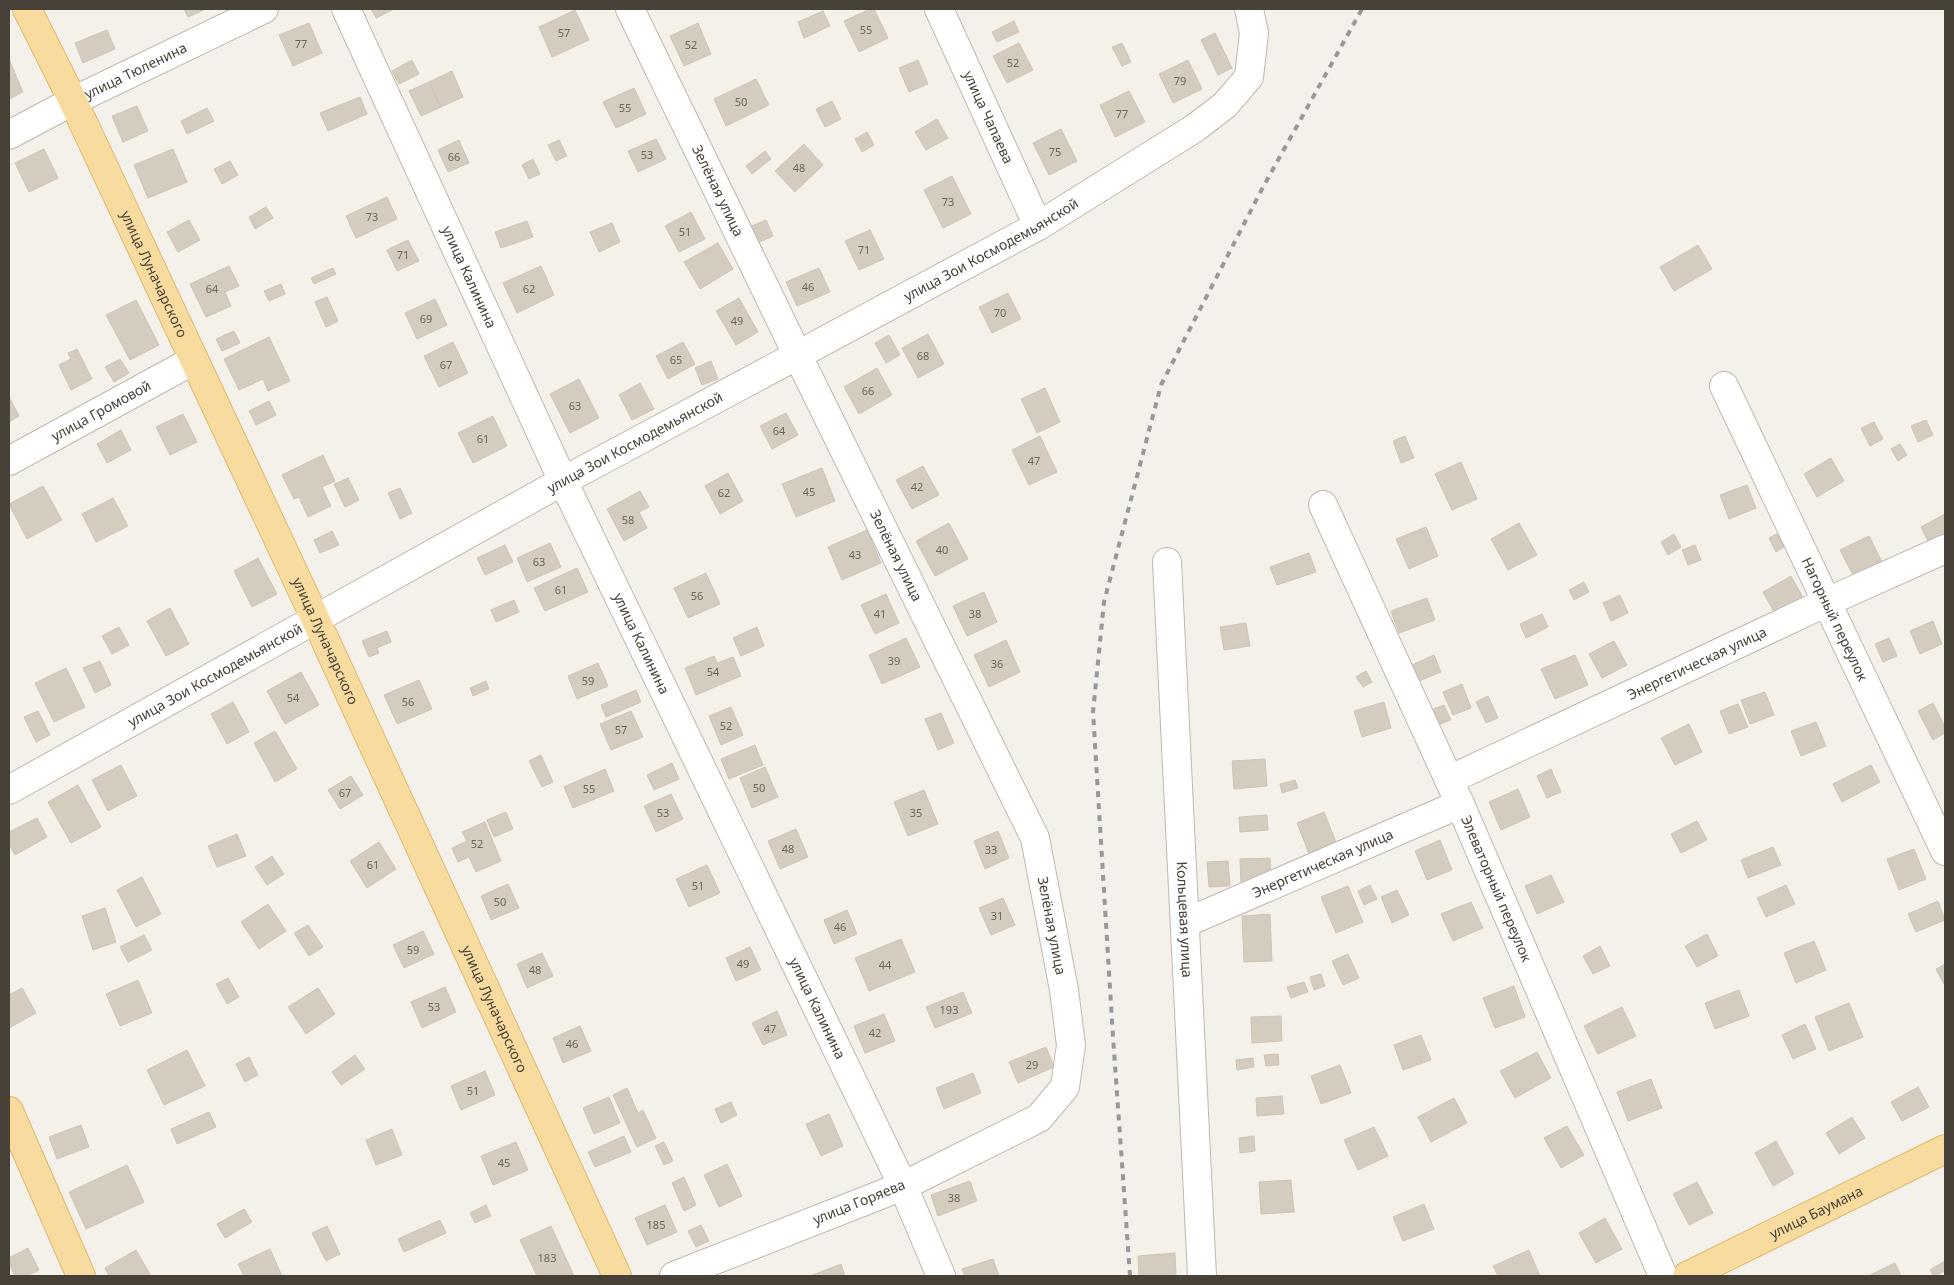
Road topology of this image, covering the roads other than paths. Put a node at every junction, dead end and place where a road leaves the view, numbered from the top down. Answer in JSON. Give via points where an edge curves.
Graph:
{"nodes":[{"id":1,"x":27,"y":9,"type":"edge"},
{"id":2,"x":264,"y":9,"type":"edge"},
{"id":3,"x":346,"y":9,"type":"edge"},
{"id":4,"x":630,"y":9,"type":"edge"},
{"id":5,"x":939,"y":9,"type":"edge"},
{"id":6,"x":1249,"y":9,"type":"edge"},
{"id":7,"x":73,"y":101,"type":"junction"},
{"id":8,"x":9,"y":135,"type":"edge"},
{"id":9,"x":1038,"y":226,"type":"junction"},
{"id":10,"x":798,"y":356,"type":"junction"},
{"id":11,"x":194,"y":360,"type":"junction"},
{"id":12,"x":1724,"y":386,"type":"dead end"},
{"id":13,"x":9,"y":462,"type":"edge"},
{"id":14,"x":563,"y":481,"type":"junction"},
{"id":15,"x":1323,"y":505,"type":"dead end"},
{"id":16,"x":1945,"y":549,"type":"edge"},
{"id":17,"x":1166,"y":562,"type":"dead end"},
{"id":18,"x":1827,"y":602,"type":"junction"},
{"id":19,"x":316,"y":618,"type":"junction"},
{"id":20,"x":9,"y":790,"type":"edge"},
{"id":21,"x":1455,"y":792,"type":"junction"},
{"id":22,"x":1945,"y":851,"type":"edge"},
{"id":23,"x":1186,"y":923,"type":"junction"},
{"id":24,"x":9,"y":1111,"type":"edge"},
{"id":25,"x":1039,"y":1118,"type":"joint"},
{"id":26,"x":1945,"y":1149,"type":"edge"},
{"id":27,"x":903,"y":1186,"type":"junction"},
{"id":28,"x":82,"y":1276,"type":"edge"},
{"id":29,"x":617,"y":1276,"type":"edge"},
{"id":30,"x":674,"y":1276,"type":"edge"},
{"id":31,"x":942,"y":1276,"type":"edge"},
{"id":32,"x":1202,"y":1276,"type":"edge"},
{"id":33,"x":1663,"y":1276,"type":"edge"},
{"id":34,"x":1687,"y":1276,"type":"edge"}],
"edges":[{"from":1,"to":7,"type":"main road","name":"улица Луначарского"},
{"from":2,"to":7,"type":"street","name":"улица Тюленина"},
{"from":3,"to":14,"type":"street","name":"улица Калинина"},
{"from":4,"to":10,"type":"street","name":"Зелёная улица"},
{"from":5,"to":9,"type":"street","name":"улица Чапаева"},
{"from":6,"to":9,"type":"street","name":"улица Зои Космодемьянской","via":[[1254,33],[1249,77],[1225,105],[1195,128]]},
{"from":7,"to":8,"type":"street","name":"улица Тюленина"},
{"from":7,"to":11,"type":"main road","name":"улица Луначарского"},
{"from":9,"to":10,"type":"street","name":"улица Зои Космодемьянской"},
{"from":10,"to":14,"type":"street","name":"улица Зои Космодемьянской"},
{"from":10,"to":25,"type":"street","name":"Зелёная улица","via":[[1035,838],[1064,990],[1071,1045],[1065,1087]]},
{"from":11,"to":13,"type":"street","name":"улица Громовой"},
{"from":11,"to":19,"type":"main road","name":"улица Луначарского"},
{"from":12,"to":18,"type":"street","name":"Нагорный переулок"},
{"from":14,"to":19,"type":"street","name":"улица Зои Космодемьянской"},
{"from":14,"to":27,"type":"street","name":"улица Калинина"},
{"from":15,"to":21,"type":"street","name":"Элеваторный переулок"},
{"from":16,"to":18,"type":"street","name":"Энергетическая улица"},
{"from":17,"to":23,"type":"street","name":"Кольцевая улица"},
{"from":18,"to":21,"type":"street","name":"Энергетическая улица"},
{"from":18,"to":22,"type":"street","name":"Нагорный переулок"},
{"from":19,"to":20,"type":"street","name":"улица Зои Космодемьянской"},
{"from":19,"to":29,"type":"main road","name":"улица Луначарского"},
{"from":21,"to":23,"type":"street","name":"Энергетическая улица"},
{"from":21,"to":33,"type":"street","name":"Элеваторный переулок"},
{"from":23,"to":32,"type":"street","name":"Кольцевая улица"},
{"from":24,"to":28,"type":"main road"},
{"from":25,"to":27,"type":"street","name":"улица Горяева"},
{"from":26,"to":34,"type":"main road","name":"улица Баумана"},
{"from":27,"to":30,"type":"street","name":"улица Горяева"},
{"from":27,"to":31,"type":"street","name":"улица Калинина"}]}
